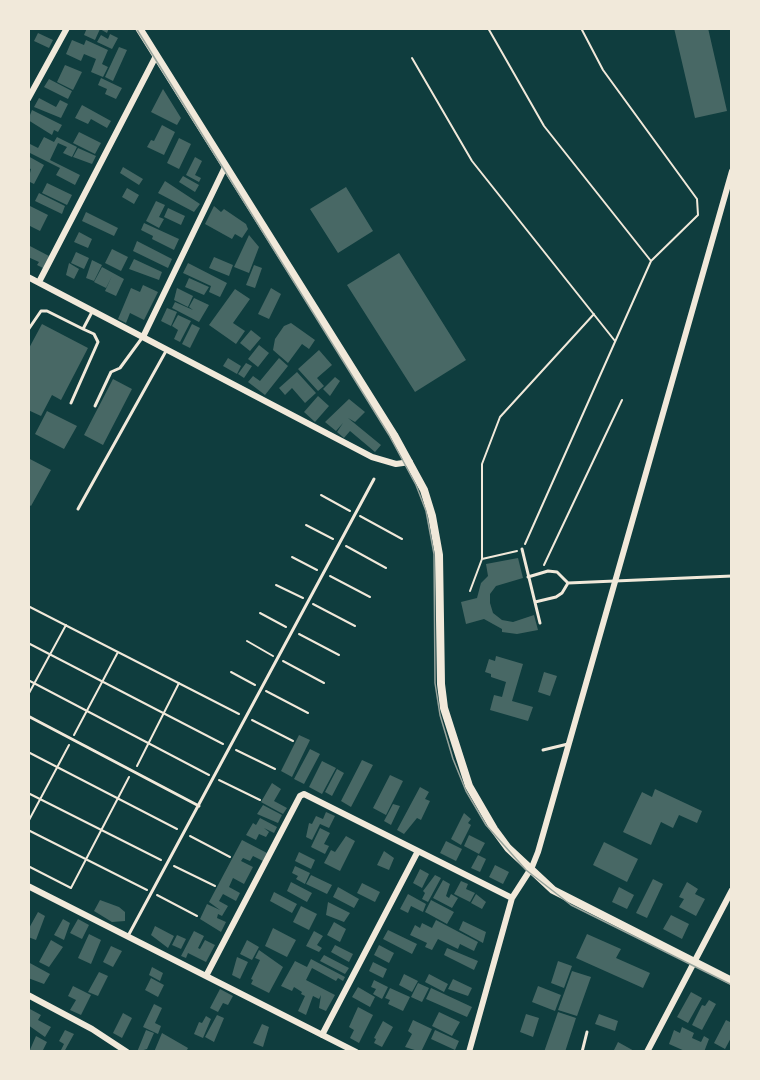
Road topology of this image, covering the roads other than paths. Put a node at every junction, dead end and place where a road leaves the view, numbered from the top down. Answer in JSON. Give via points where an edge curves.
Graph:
{"nodes":[{"id":1,"x":67,"y":28,"type":"edge"},
{"id":2,"x":139,"y":28,"type":"edge"},
{"id":3,"x":156,"y":56,"type":"junction"},
{"id":4,"x":28,"y":99,"type":"edge"},
{"id":5,"x":225,"y":167,"type":"junction"},
{"id":6,"x":732,"y":171,"type":"edge"},
{"id":7,"x":28,"y":277,"type":"edge"},
{"id":8,"x":39,"y":282,"type":"junction"},
{"id":9,"x":93,"y":311,"type":"junction"},
{"id":10,"x":83,"y":329,"type":"junction"},
{"id":11,"x":28,"y":330,"type":"edge"},
{"id":12,"x":143,"y":337,"type":"junction"},
{"id":13,"x":166,"y":350,"type":"junction"},
{"id":14,"x":71,"y":403,"type":"dead end"},
{"id":15,"x":95,"y":406,"type":"dead end"},
{"id":16,"x":410,"y":462,"type":"junction"},
{"id":17,"x":374,"y":479,"type":"dead end"},
{"id":18,"x":78,"y":509,"type":"dead end"},
{"id":19,"x":522,"y":549,"type":"road end"},
{"id":20,"x":732,"y":576,"type":"edge"},
{"id":21,"x":528,"y":577,"type":"junction"},
{"id":22,"x":615,"y":581,"type":"junction"},
{"id":23,"x":568,"y":583,"type":"junction"},
{"id":24,"x":535,"y":602,"type":"junction"},
{"id":25,"x":540,"y":623,"type":"dead end"},
{"id":26,"x":28,"y":716,"type":"edge"},
{"id":27,"x":568,"y":744,"type":"junction"},
{"id":28,"x":543,"y":750,"type":"dead end"},
{"id":29,"x":199,"y":806,"type":"junction"},
{"id":30,"x":418,"y":851,"type":"junction"},
{"id":31,"x":530,"y":870,"type":"junction"},
{"id":32,"x":28,"y":885,"type":"edge"},
{"id":33,"x":732,"y":890,"type":"edge"},
{"id":34,"x":512,"y":898,"type":"junction"},
{"id":35,"x":128,"y":936,"type":"junction"},
{"id":36,"x":694,"y":962,"type":"junction"},
{"id":37,"x":206,"y":976,"type":"junction"},
{"id":38,"x":732,"y":981,"type":"edge"},
{"id":39,"x":28,"y":995,"type":"edge"},
{"id":40,"x":587,"y":1032,"type":"dead end"},
{"id":41,"x":322,"y":1035,"type":"junction"},
{"id":42,"x":127,"y":1052,"type":"edge"},
{"id":43,"x":356,"y":1052,"type":"edge"},
{"id":44,"x":469,"y":1052,"type":"edge"},
{"id":45,"x":582,"y":1052,"type":"edge"},
{"id":46,"x":647,"y":1052,"type":"edge"}],
"edges":[{"from":1,"to":4,"type":"street"},
{"from":2,"to":3,"type":"main road"},
{"from":3,"to":5,"type":"main road"},
{"from":3,"to":8,"type":"street"},
{"from":5,"to":12,"type":"street"},
{"from":5,"to":16,"type":"main road"},
{"from":6,"to":22,"type":"street"},
{"from":7,"to":8,"type":"street"},
{"from":8,"to":9,"type":"street"},
{"from":9,"to":10,"type":"lane"},
{"from":9,"to":12,"type":"street"},
{"from":10,"to":11,"type":"lane","via":[[41,311]]},
{"from":10,"to":14,"type":"lane","via":[[94,334],[98,342]]},
{"from":12,"to":13,"type":"street"},
{"from":12,"to":15,"type":"lane","via":[[120,368],[111,372]]},
{"from":13,"to":16,"type":"street","via":[[372,457],[396,464]]},
{"from":13,"to":18,"type":"lane"},
{"from":16,"to":31,"type":"main road","via":[[429,502],[438,543],[441,684],[450,733],[480,806],[508,848]]},
{"from":17,"to":29,"type":"lane"},
{"from":19,"to":21,"type":"lane"},
{"from":20,"to":22,"type":"lane"},
{"from":21,"to":23,"type":"lane","via":[[556,572]]},
{"from":21,"to":24,"type":"lane"},
{"from":22,"to":23,"type":"lane"},
{"from":22,"to":27,"type":"street"},
{"from":23,"to":24,"type":"lane","via":[[556,597]]},
{"from":24,"to":25,"type":"lane"},
{"from":26,"to":29,"type":"lane"},
{"from":27,"to":28,"type":"lane"},
{"from":27,"to":31,"type":"street"},
{"from":29,"to":35,"type":"lane"},
{"from":30,"to":34,"type":"street"},
{"from":30,"to":37,"type":"street","via":[[304,794],[300,796]]},
{"from":30,"to":41,"type":"street"},
{"from":31,"to":34,"type":"street"},
{"from":31,"to":36,"type":"main road","via":[[572,902]]},
{"from":32,"to":35,"type":"street"},
{"from":33,"to":36,"type":"street"},
{"from":34,"to":44,"type":"street"},
{"from":35,"to":37,"type":"street"},
{"from":36,"to":38,"type":"main road"},
{"from":36,"to":46,"type":"street"},
{"from":37,"to":41,"type":"street"},
{"from":39,"to":42,"type":"street"},
{"from":40,"to":45,"type":"lane"},
{"from":41,"to":43,"type":"street"}]}
